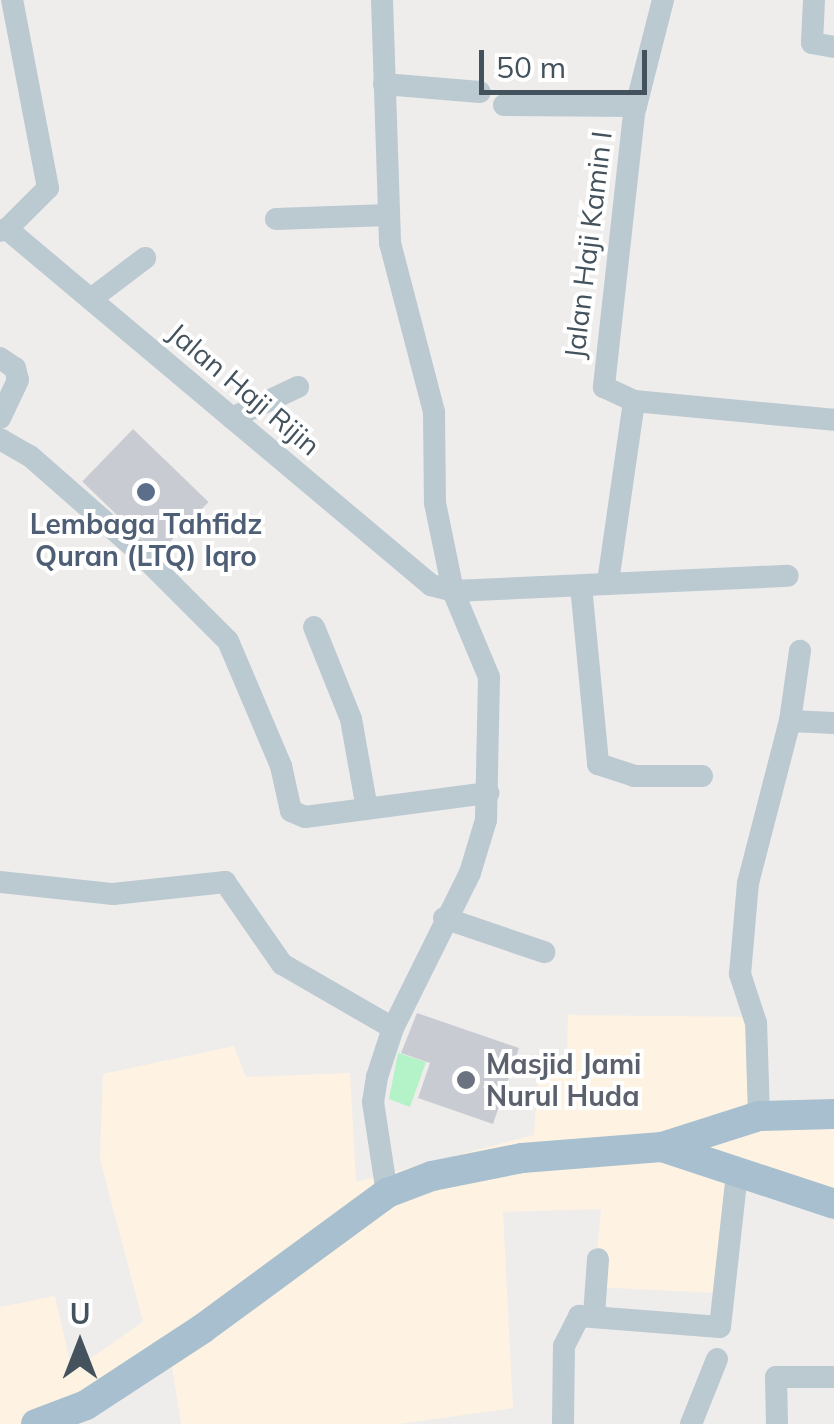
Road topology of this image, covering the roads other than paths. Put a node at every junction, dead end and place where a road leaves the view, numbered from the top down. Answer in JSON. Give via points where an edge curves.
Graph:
{"nodes":[{"id":1,"x":12,"y":0,"type":"edge"},
{"id":2,"x":382,"y":0,"type":"edge"},
{"id":3,"x":663,"y":0,"type":"edge"},
{"id":4,"x":814,"y":0,"type":"edge"},
{"id":5,"x":834,"y":47,"type":"edge"},
{"id":6,"x":384,"y":84,"type":"junction"},
{"id":7,"x":480,"y":92,"type":"dead end"},
{"id":8,"x":504,"y":105,"type":"dead end"},
{"id":9,"x":636,"y":106,"type":"junction"},
{"id":10,"x":388,"y":215,"type":"junction"},
{"id":11,"x":276,"y":218,"type":"dead end"},
{"id":12,"x":4,"y":230,"type":"edge"},
{"id":13,"x":144,"y":258,"type":"dead end"},
{"id":14,"x":91,"y":299,"type":"junction"},
{"id":15,"x":0,"y":358,"type":"edge"},
{"id":16,"x":298,"y":387,"type":"dead end"},
{"id":17,"x":634,"y":401,"type":"junction"},
{"id":18,"x":0,"y":418,"type":"edge"},
{"id":19,"x":232,"y":418,"type":"junction"},
{"id":20,"x":834,"y":420,"type":"edge"},
{"id":21,"x":0,"y":438,"type":"edge"},
{"id":22,"x":788,"y":576,"type":"dead end"},
{"id":23,"x":608,"y":582,"type":"junction"},
{"id":24,"x":580,"y":586,"type":"junction"},
{"id":25,"x":453,"y":591,"type":"junction"},
{"id":26,"x":314,"y":627,"type":"dead end"},
{"id":27,"x":800,"y":651,"type":"dead end"},
{"id":28,"x":790,"y":721,"type":"junction"},
{"id":29,"x":834,"y":724,"type":"edge"},
{"id":30,"x":702,"y":776,"type":"dead end"},
{"id":31,"x":488,"y":793,"type":"junction"},
{"id":32,"x":368,"y":809,"type":"junction"},
{"id":33,"x":0,"y":882,"type":"edge"},
{"id":34,"x":444,"y":918,"type":"junction"},
{"id":35,"x":544,"y":952,"type":"dead end"},
{"id":36,"x":393,"y":1028,"type":"junction"},
{"id":37,"x":834,"y":1114,"type":"edge"},
{"id":38,"x":759,"y":1116,"type":"junction"},
{"id":39,"x":662,"y":1147,"type":"junction"},
{"id":40,"x":737,"y":1173,"type":"junction"},
{"id":41,"x":386,"y":1193,"type":"junction"},
{"id":42,"x":834,"y":1204,"type":"edge"},
{"id":43,"x":598,"y":1259,"type":"dead end"},
{"id":44,"x":594,"y":1315,"type":"junction"},
{"id":45,"x":718,"y":1358,"type":"dead end"},
{"id":46,"x":834,"y":1377,"type":"edge"},
{"id":47,"x":36,"y":1424,"type":"edge"},
{"id":48,"x":563,"y":1424,"type":"edge"},
{"id":49,"x":691,"y":1424,"type":"edge"},
{"id":50,"x":777,"y":1424,"type":"edge"}],
"edges":[{"from":1,"to":12,"type":"street","via":[[48,188]]},
{"from":2,"to":6,"type":"street"},
{"from":3,"to":9,"type":"street","name":"Jalan Haji Kamin I"},
{"from":4,"to":5,"type":"street","via":[[812,44]]},
{"from":6,"to":7,"type":"street"},
{"from":6,"to":10,"type":"street"},
{"from":8,"to":9,"type":"street"},
{"from":9,"to":17,"type":"street","name":"Jalan Haji Kamin I","via":[[602,376],[604,387]]},
{"from":10,"to":11,"type":"street"},
{"from":10,"to":25,"type":"street","via":[[396,278],[434,412],[435,503]]},
{"from":12,"to":14,"type":"street","name":"Jalan Haji Rijin"},
{"from":13,"to":14,"type":"street"},
{"from":14,"to":19,"type":"street","name":"Jalan Haji Rijin"},
{"from":15,"to":18,"type":"street","via":[[16,368],[18,380]]},
{"from":16,"to":19,"type":"street"},
{"from":17,"to":20,"type":"street"},
{"from":17,"to":23,"type":"street"},
{"from":19,"to":25,"type":"street","name":"Jalan Haji Rijin","via":[[431,586]]},
{"from":21,"to":32,"type":"street","via":[[30,456],[138,551],[228,641],[281,766],[292,811],[305,817]]},
{"from":22,"to":23,"type":"street"},
{"from":23,"to":24,"type":"street"},
{"from":24,"to":25,"type":"street"},
{"from":24,"to":30,"type":"street","via":[[598,764],[634,776]]},
{"from":25,"to":31,"type":"street","via":[[490,677]]},
{"from":26,"to":32,"type":"street","via":[[351,719]]},
{"from":27,"to":28,"type":"street"},
{"from":28,"to":29,"type":"street"},
{"from":28,"to":38,"type":"street","via":[[742,926],[740,974],[756,1024]]},
{"from":31,"to":32,"type":"street"},
{"from":31,"to":34,"type":"street","via":[[470,872]]},
{"from":33,"to":36,"type":"street","via":[[113,894],[224,882],[282,964]]},
{"from":34,"to":35,"type":"street"},
{"from":34,"to":36,"type":"street"},
{"from":36,"to":41,"type":"street","via":[[373,1102]]},
{"from":37,"to":38,"type":"main road"},
{"from":38,"to":39,"type":"main road"},
{"from":39,"to":40,"type":"main road"},
{"from":39,"to":41,"type":"main road","via":[[522,1158]]},
{"from":40,"to":42,"type":"main road"},
{"from":40,"to":44,"type":"street","via":[[720,1327]]},
{"from":41,"to":47,"type":"main road","via":[[202,1330],[86,1405]]},
{"from":43,"to":44,"type":"street"},
{"from":44,"to":48,"type":"street","via":[[575,1319],[567,1331]]},
{"from":45,"to":49,"type":"street"},
{"from":46,"to":50,"type":"street","via":[[776,1377]]}]}
